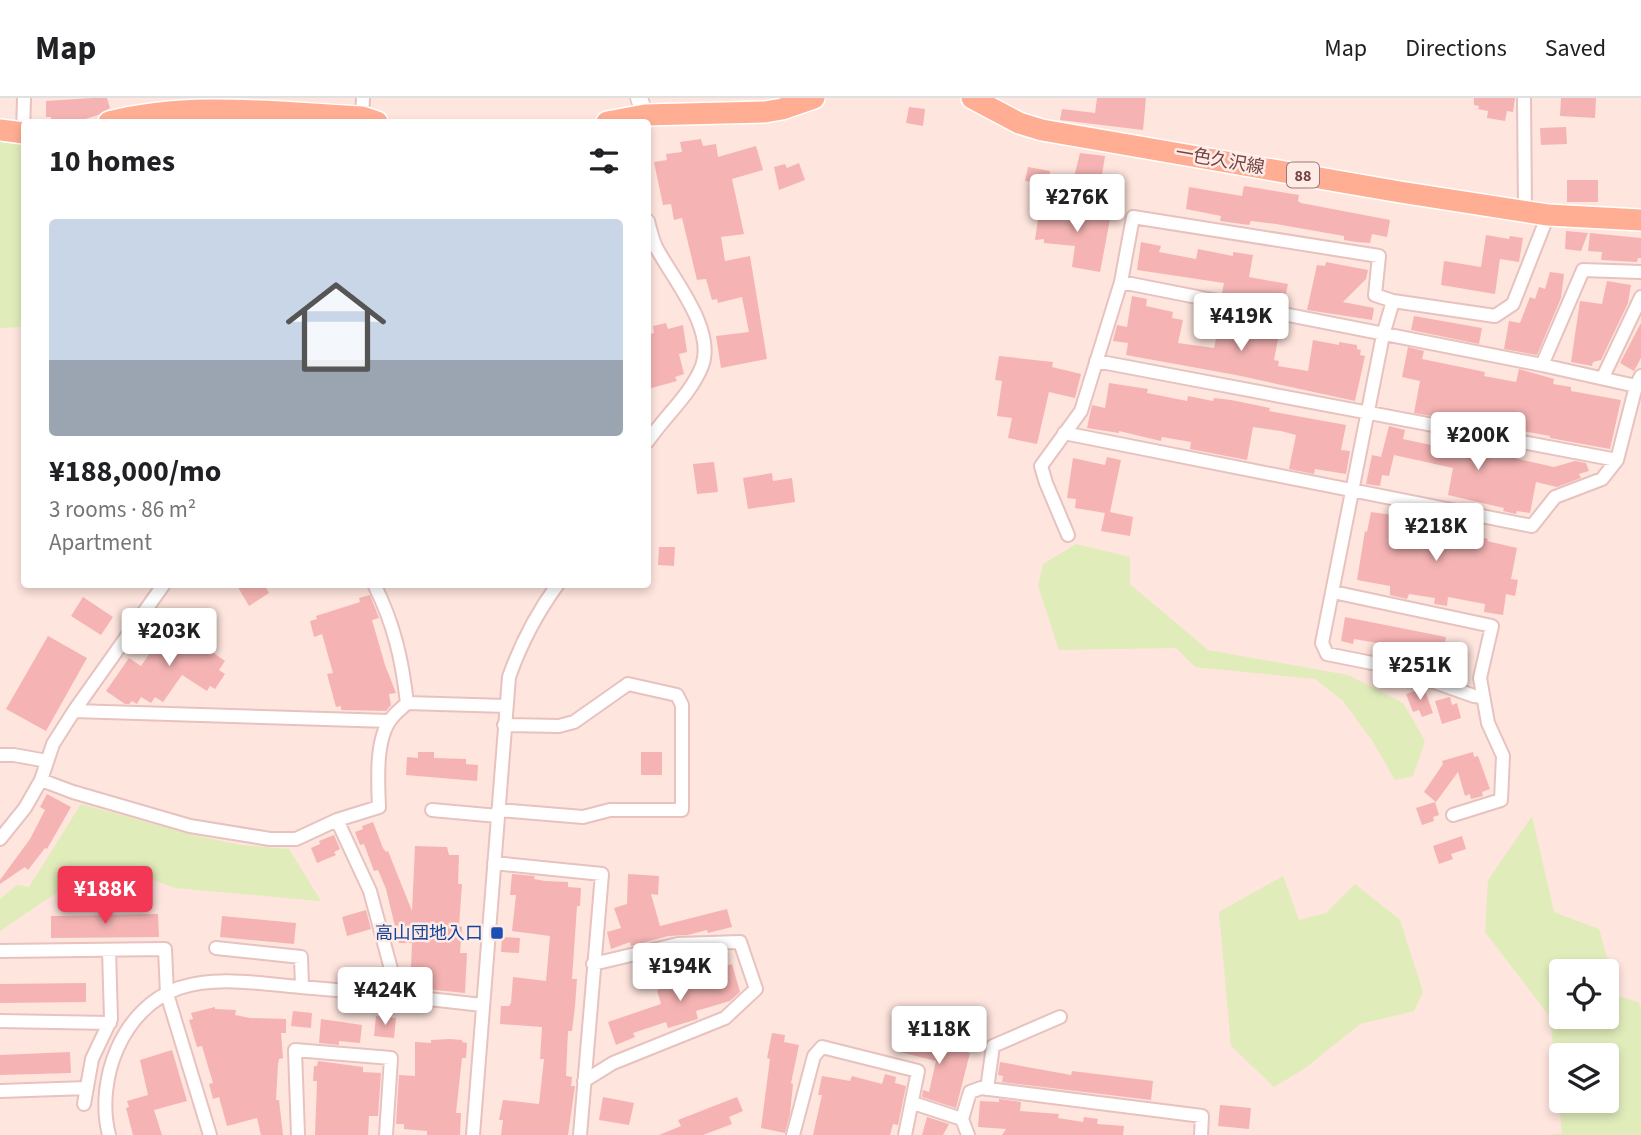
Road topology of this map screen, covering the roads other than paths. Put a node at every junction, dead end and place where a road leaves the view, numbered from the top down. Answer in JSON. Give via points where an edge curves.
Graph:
{"nodes":[{"id":1,"x":24,"y":98,"type":"edge"},
{"id":2,"x":814,"y":98,"type":"edge"},
{"id":3,"x":972,"y":98,"type":"edge"},
{"id":4,"x":1524,"y":98,"type":"edge"},
{"id":5,"x":224,"y":111,"type":"edge"},
{"id":6,"x":367,"y":113,"type":"edge"},
{"id":7,"x":637,"y":113,"type":"edge"},
{"id":8,"x":24,"y":119,"type":"edge"},
{"id":9,"x":123,"y":119,"type":"edge"},
{"id":10,"x":617,"y":119,"type":"edge"},
{"id":11,"x":0,"y":130,"type":"edge"},
{"id":12,"x":21,"y":133,"type":"edge"},
{"id":13,"x":1525,"y":210,"type":"junction"},
{"id":14,"x":1548,"y":215,"type":"junction"},
{"id":15,"x":1641,"y":220,"type":"edge"},
{"id":16,"x":651,"y":231,"type":"edge"},
{"id":17,"x":1641,"y":272,"type":"edge"},
{"id":18,"x":1121,"y":282,"type":"junction"},
{"id":19,"x":1641,"y":297,"type":"edge"},
{"id":20,"x":1393,"y":301,"type":"junction"},
{"id":21,"x":1383,"y":335,"type":"junction"},
{"id":22,"x":1097,"y":360,"type":"junction"},
{"id":23,"x":1542,"y":365,"type":"junction"},
{"id":24,"x":1603,"y":377,"type":"junction"},
{"id":25,"x":1638,"y":381,"type":"edge"},
{"id":26,"x":1367,"y":412,"type":"junction"},
{"id":27,"x":1064,"y":433,"type":"junction"},
{"id":28,"x":651,"y":437,"type":"edge"},
{"id":29,"x":1617,"y":460,"type":"junction"},
{"id":30,"x":1352,"y":491,"type":"junction"},
{"id":31,"x":1068,"y":535,"type":"dead end"},
{"id":32,"x":161,"y":588,"type":"edge"},
{"id":33,"x":376,"y":588,"type":"edge"},
{"id":34,"x":555,"y":588,"type":"edge"},
{"id":35,"x":1333,"y":592,"type":"junction"},
{"id":36,"x":1482,"y":697,"type":"junction"},
{"id":37,"x":407,"y":703,"type":"junction"},
{"id":38,"x":506,"y":706,"type":"junction"},
{"id":39,"x":74,"y":711,"type":"junction"},
{"id":40,"x":389,"y":720,"type":"junction"},
{"id":41,"x":504,"y":725,"type":"junction"},
{"id":42,"x":0,"y":755,"type":"edge"},
{"id":43,"x":47,"y":761,"type":"junction"},
{"id":44,"x":41,"y":780,"type":"junction"},
{"id":45,"x":432,"y":810,"type":"dead end"},
{"id":46,"x":498,"y":813,"type":"junction"},
{"id":47,"x":1453,"y":816,"type":"dead end"},
{"id":48,"x":337,"y":820,"type":"junction"},
{"id":49,"x":0,"y":839,"type":"edge"},
{"id":50,"x":494,"y":863,"type":"junction"},
{"id":51,"x":216,"y":948,"type":"dead end"},
{"id":52,"x":109,"y":950,"type":"junction"},
{"id":53,"x":0,"y":951,"type":"edge"},
{"id":54,"x":593,"y":964,"type":"junction"},
{"id":55,"x":302,"y":987,"type":"junction"},
{"id":56,"x":167,"y":994,"type":"junction"},
{"id":57,"x":398,"y":995,"type":"junction"},
{"id":58,"x":482,"y":1005,"type":"junction"},
{"id":59,"x":1060,"y":1017,"type":"dead end"},
{"id":60,"x":0,"y":1021,"type":"edge"},
{"id":61,"x":110,"y":1023,"type":"junction"},
{"id":62,"x":584,"y":1082,"type":"junction"},
{"id":63,"x":87,"y":1088,"type":"junction"},
{"id":64,"x":987,"y":1089,"type":"junction"},
{"id":65,"x":0,"y":1091,"type":"edge"},
{"id":66,"x":913,"y":1103,"type":"junction"},
{"id":67,"x":84,"y":1104,"type":"dead end"},
{"id":68,"x":962,"y":1119,"type":"junction"},
{"id":69,"x":109,"y":1135,"type":"edge"},
{"id":70,"x":210,"y":1135,"type":"edge"},
{"id":71,"x":298,"y":1135,"type":"edge"},
{"id":72,"x":386,"y":1135,"type":"edge"},
{"id":73,"x":473,"y":1135,"type":"edge"},
{"id":74,"x":580,"y":1135,"type":"edge"},
{"id":75,"x":793,"y":1135,"type":"edge"},
{"id":76,"x":905,"y":1135,"type":"edge"},
{"id":77,"x":968,"y":1135,"type":"edge"},
{"id":78,"x":1201,"y":1135,"type":"edge"}],
"edges":[{"from":1,"to":8,"type":"street"},
{"from":2,"to":7,"type":"main road","via":[[765,112]]},
{"from":3,"to":13,"type":"main road","name":"一色久沢線","number":"88","via":[[1042,130]]},
{"from":4,"to":13,"type":"street"},
{"from":5,"to":6,"type":"main road"},
{"from":5,"to":9,"type":"main road","via":[[157,112]]},
{"from":7,"to":10,"type":"main road"},
{"from":11,"to":12,"type":"main road"},
{"from":13,"to":14,"type":"main road","name":"一色久沢線","number":"88"},
{"from":14,"to":15,"type":"main road","name":"一色久沢線","number":"88"},
{"from":14,"to":20,"type":"street","via":[[1513,304],[1495,316]]},
{"from":16,"to":28,"type":"street","via":[[694,313],[704,349],[702,365],[686,392]]},
{"from":17,"to":23,"type":"street","via":[[1583,270]]},
{"from":18,"to":20,"type":"street","via":[[1133,217],[1379,256],[1375,295]]},
{"from":18,"to":21,"type":"street"},
{"from":18,"to":22,"type":"street"},
{"from":19,"to":24,"type":"street"},
{"from":20,"to":21,"type":"street"},
{"from":21,"to":23,"type":"street"},
{"from":21,"to":26,"type":"street"},
{"from":22,"to":26,"type":"street"},
{"from":22,"to":27,"type":"street","via":[[1081,411]]},
{"from":23,"to":24,"type":"street"},
{"from":24,"to":25,"type":"street"},
{"from":25,"to":29,"type":"street"},
{"from":26,"to":29,"type":"street"},
{"from":26,"to":30,"type":"street"},
{"from":27,"to":30,"type":"street"},
{"from":27,"to":31,"type":"street","via":[[1041,466]]},
{"from":29,"to":30,"type":"street","via":[[1602,479],[1555,497],[1532,526]]},
{"from":30,"to":35,"type":"street"},
{"from":32,"to":39,"type":"street"},
{"from":33,"to":37,"type":"street","via":[[390,616]]},
{"from":34,"to":38,"type":"street","via":[[520,647],[509,677]]},
{"from":35,"to":36,"type":"street","via":[[1322,643],[1328,654],[1392,667]]},
{"from":35,"to":36,"type":"street","via":[[1492,625],[1480,678]]},
{"from":36,"to":47,"type":"street","via":[[1503,756],[1501,800]]},
{"from":37,"to":38,"type":"street"},
{"from":37,"to":40,"type":"street"},
{"from":38,"to":41,"type":"street"},
{"from":39,"to":40,"type":"street"},
{"from":39,"to":43,"type":"street"},
{"from":40,"to":48,"type":"street","via":[[378,765],[379,807]]},
{"from":41,"to":46,"type":"street"},
{"from":41,"to":46,"type":"street","via":[[574,722],[628,684],[677,695],[682,705],[682,810],[610,810],[583,817]]},
{"from":42,"to":43,"type":"street"},
{"from":43,"to":44,"type":"street"},
{"from":44,"to":48,"type":"street","via":[[145,814],[238,835],[296,839]]},
{"from":44,"to":49,"type":"street"},
{"from":45,"to":46,"type":"street"},
{"from":46,"to":50,"type":"street"},
{"from":48,"to":57,"type":"street","via":[[370,891]]},
{"from":50,"to":54,"type":"street","via":[[602,874]]},
{"from":50,"to":58,"type":"street"},
{"from":51,"to":55,"type":"street","via":[[301,957]]},
{"from":52,"to":53,"type":"street"},
{"from":52,"to":56,"type":"street","via":[[165,949]]},
{"from":52,"to":61,"type":"street"},
{"from":54,"to":62,"type":"street"},
{"from":54,"to":62,"type":"street","via":[[678,944],[740,942],[756,989],[725,1018],[613,1063]]},
{"from":55,"to":56,"type":"street","via":[[218,980]]},
{"from":55,"to":57,"type":"street"},
{"from":56,"to":69,"type":"street","via":[[120,1040],[106,1088]]},
{"from":56,"to":70,"type":"street"},
{"from":57,"to":58,"type":"street"},
{"from":58,"to":73,"type":"street"},
{"from":59,"to":64,"type":"street","via":[[993,1046]]},
{"from":60,"to":61,"type":"street"},
{"from":61,"to":63,"type":"street","via":[[92,1059]]},
{"from":62,"to":74,"type":"street"},
{"from":63,"to":65,"type":"street"},
{"from":63,"to":67,"type":"street"},
{"from":64,"to":68,"type":"street","via":[[970,1092]]},
{"from":64,"to":78,"type":"street","via":[[1202,1116]]},
{"from":66,"to":68,"type":"street"},
{"from":66,"to":75,"type":"street","via":[[918,1071],[822,1047],[814,1056]]},
{"from":66,"to":76,"type":"street"},
{"from":68,"to":77,"type":"street"},
{"from":71,"to":72,"type":"street","via":[[295,1050],[391,1058]]}]}
